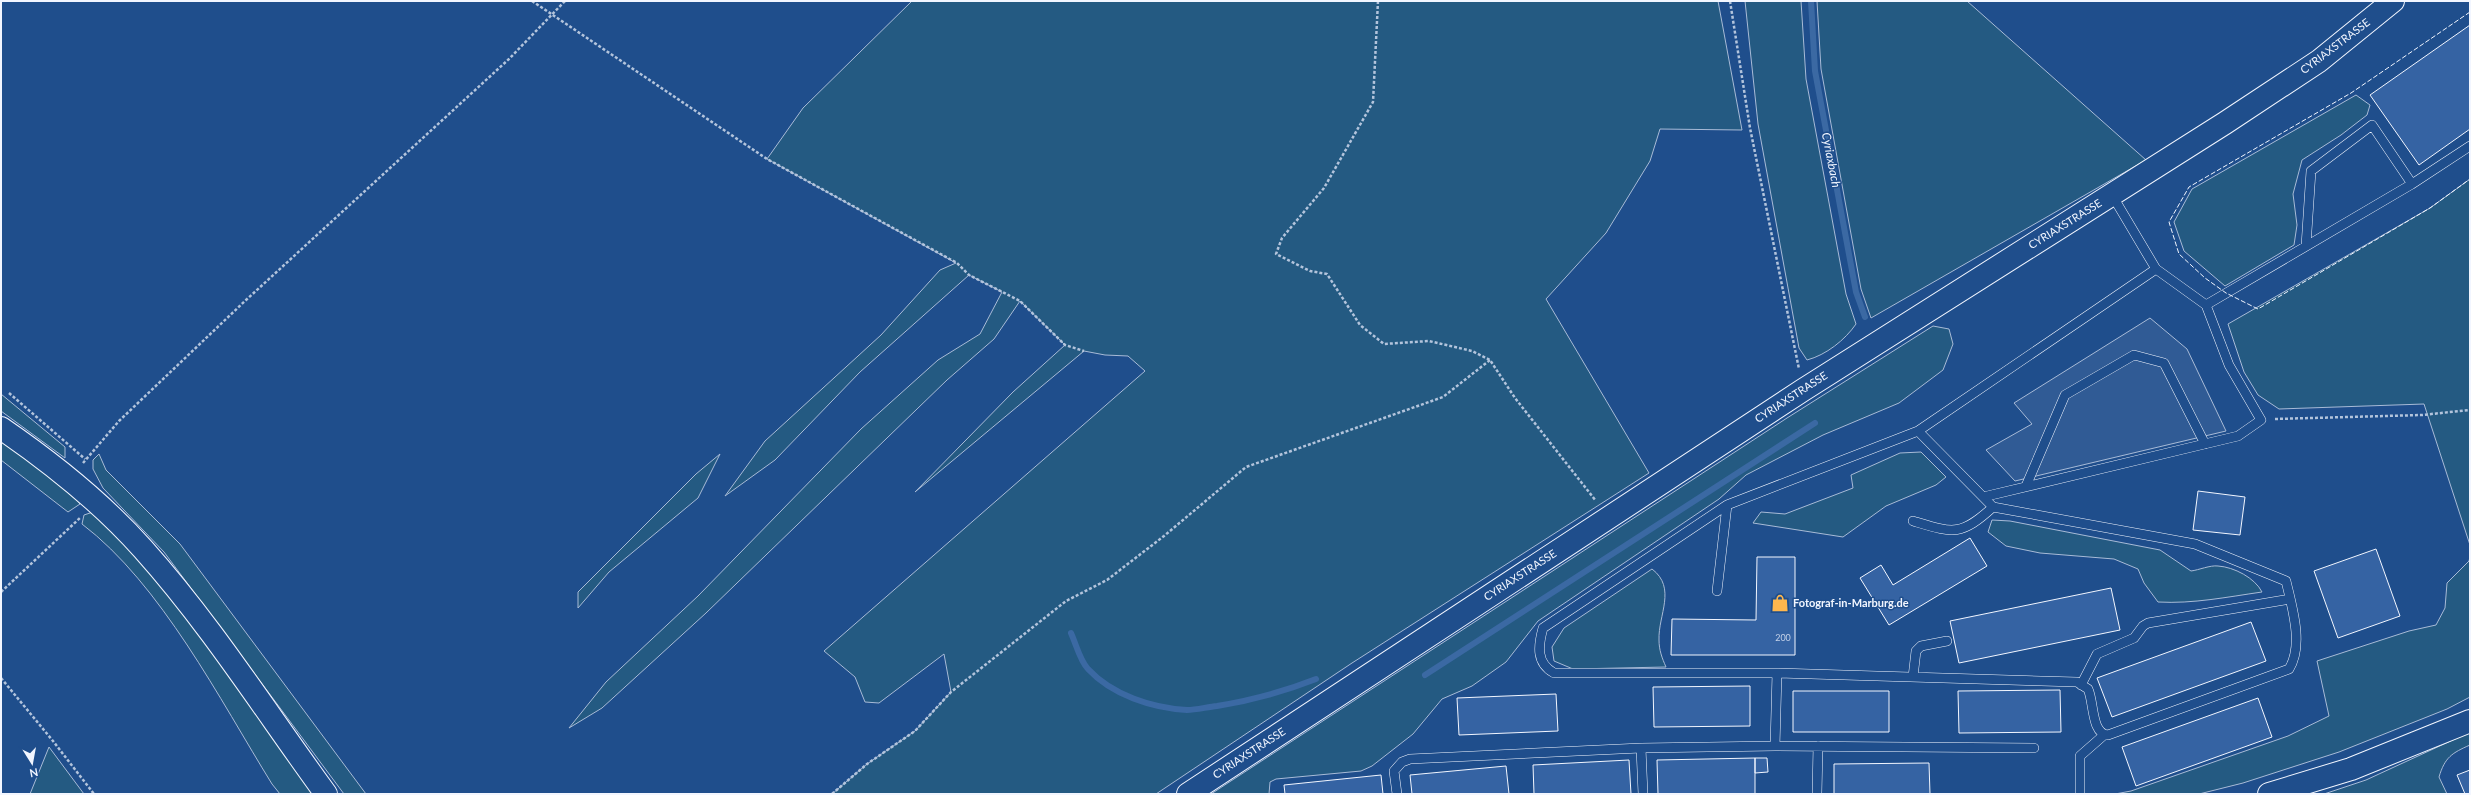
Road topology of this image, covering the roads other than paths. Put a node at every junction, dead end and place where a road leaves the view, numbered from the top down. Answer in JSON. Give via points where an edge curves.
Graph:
{"nodes":[{"id":1,"x":2394,"y":1,"type":"edge"},
{"id":2,"x":2470,"y":146,"type":"edge"},
{"id":3,"x":2412,"y":184,"type":"junction"},
{"id":4,"x":2112,"y":195,"type":"junction"},
{"id":5,"x":2306,"y":246,"type":"junction"},
{"id":6,"x":2156,"y":269,"type":"junction"},
{"id":7,"x":2206,"y":305,"type":"junction"},
{"id":8,"x":1,"y":428,"type":"edge"},
{"id":9,"x":1918,"y":431,"type":"junction"},
{"id":10,"x":2205,"y":444,"type":"junction"},
{"id":11,"x":2026,"y":486,"type":"junction"},
{"id":12,"x":1983,"y":497,"type":"junction"},
{"id":13,"x":1727,"y":505,"type":"junction"},
{"id":14,"x":1993,"y":508,"type":"junction"},
{"id":15,"x":1913,"y":521,"type":"dead end"},
{"id":16,"x":1717,"y":591,"type":"dead end"},
{"id":17,"x":2290,"y":599,"type":"junction"},
{"id":18,"x":1947,"y":641,"type":"dead end"},
{"id":19,"x":1777,"y":673,"type":"junction"},
{"id":20,"x":1914,"y":678,"type":"junction"},
{"id":21,"x":2081,"y":685,"type":"junction"},
{"id":22,"x":2470,"y":721,"type":"edge"},
{"id":23,"x":2104,"y":734,"type":"junction"},
{"id":24,"x":1775,"y":746,"type":"junction"},
{"id":25,"x":1818,"y":746,"type":"junction"},
{"id":26,"x":1641,"y":748,"type":"junction"},
{"id":27,"x":2034,"y":748,"type":"dead end"},
{"id":28,"x":326,"y":794,"type":"edge"},
{"id":29,"x":1188,"y":794,"type":"edge"},
{"id":30,"x":1397,"y":794,"type":"edge"},
{"id":31,"x":1643,"y":794,"type":"edge"},
{"id":32,"x":1817,"y":794,"type":"edge"},
{"id":33,"x":2080,"y":794,"type":"edge"},
{"id":34,"x":2269,"y":794,"type":"edge"}],
"edges":[{"from":1,"to":4,"type":"street","name":"CYRIAXSTRASSE","via":[[2319,61]]},
{"from":2,"to":3,"type":"lane"},
{"from":3,"to":5,"type":"lane"},
{"from":3,"to":5,"type":"lane","via":[[2372,125],[2311,171]]},
{"from":4,"to":6,"type":"lane"},
{"from":4,"to":29,"type":"street","name":"CYRIAXSTRASSE","via":[[1803,390]]},
{"from":5,"to":7,"type":"lane"},
{"from":6,"to":7,"type":"lane"},
{"from":6,"to":9,"type":"lane"},
{"from":7,"to":10,"type":"lane","via":[[2229,366],[2261,420],[2238,436]]},
{"from":8,"to":28,"type":"street","via":[[72,480],[143,549],[181,595]]},
{"from":9,"to":12,"type":"lane"},
{"from":9,"to":13,"type":"lane"},
{"from":10,"to":11,"type":"lane"},
{"from":10,"to":11,"type":"lane","via":[[2164,363],[2134,356],[2065,395]]},
{"from":11,"to":12,"type":"lane"},
{"from":12,"to":14,"type":"lane"},
{"from":13,"to":16,"type":"lane"},
{"from":13,"to":19,"type":"lane","via":[[1543,628],[1538,643],[1540,658],[1547,669],[1554,673]]},
{"from":14,"to":15,"type":"lane","via":[[1976,523],[1957,531]]},
{"from":14,"to":17,"type":"lane","via":[[2195,544],[2286,581]]},
{"from":17,"to":21,"type":"lane","via":[[2148,623],[2134,638],[2097,654]]},
{"from":17,"to":23,"type":"lane","via":[[2297,648],[2289,669],[2115,734]]},
{"from":18,"to":20,"type":"lane","via":[[1921,646],[1916,651]]},
{"from":19,"to":20,"type":"lane"},
{"from":19,"to":24,"type":"lane"},
{"from":20,"to":21,"type":"lane","via":[[2061,681],[2077,682]]},
{"from":21,"to":23,"type":"lane","via":[[2088,689],[2097,729]]},
{"from":22,"to":34,"type":"street","via":[[2351,769]]},
{"from":23,"to":33,"type":"lane","via":[[2080,756]]},
{"from":24,"to":25,"type":"lane"},
{"from":24,"to":26,"type":"lane"},
{"from":25,"to":27,"type":"lane"},
{"from":25,"to":32,"type":"lane"},
{"from":26,"to":30,"type":"lane","via":[[1410,759],[1402,762],[1394,771]]},
{"from":26,"to":31,"type":"lane"}]}
